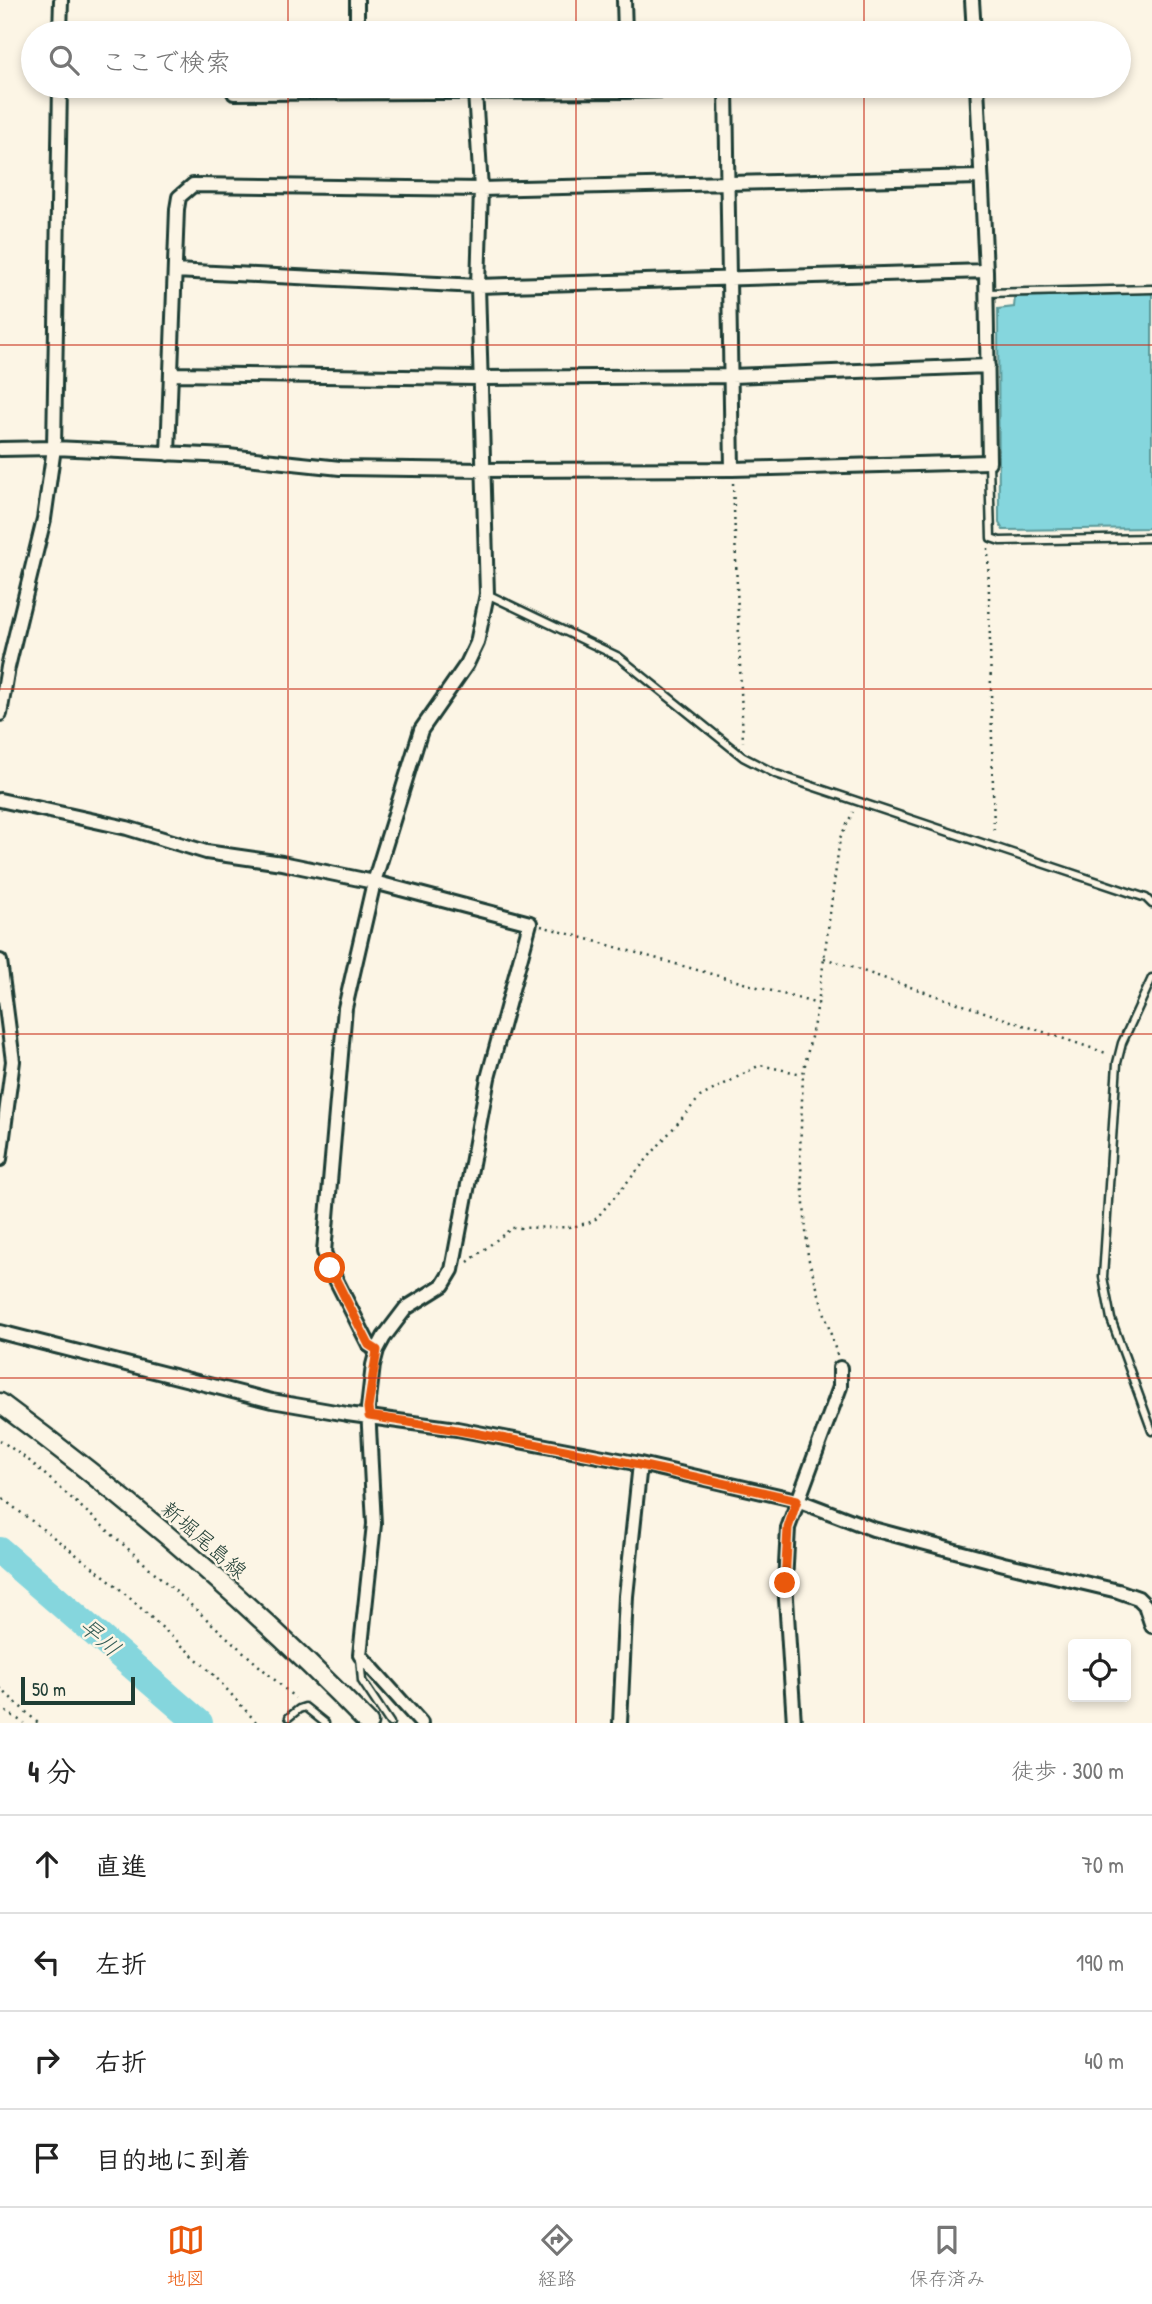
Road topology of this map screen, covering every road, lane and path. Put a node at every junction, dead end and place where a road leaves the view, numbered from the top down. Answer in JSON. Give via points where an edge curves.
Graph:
{"nodes":[{"id":1,"x":61,"y":0,"type":"edge"},
{"id":2,"x":356,"y":0,"type":"edge"},
{"id":3,"x":624,"y":0,"type":"edge"},
{"id":4,"x":972,"y":0,"type":"edge"},
{"id":5,"x":60,"y":21,"type":"edge"},
{"id":6,"x":357,"y":21,"type":"edge"},
{"id":7,"x":625,"y":21,"type":"edge"},
{"id":8,"x":973,"y":21,"type":"edge"},
{"id":9,"x":60,"y":98,"type":"edge"},
{"id":10,"x":475,"y":98,"type":"edge"},
{"id":11,"x":726,"y":98,"type":"edge"},
{"id":12,"x":977,"y":98,"type":"edge"},
{"id":13,"x":980,"y":177,"type":"junction"},
{"id":14,"x":727,"y":182,"type":"junction"},
{"id":15,"x":481,"y":189,"type":"junction"},
{"id":16,"x":175,"y":271,"type":"junction"},
{"id":17,"x":986,"y":271,"type":"junction"},
{"id":18,"x":729,"y":279,"type":"junction"},
{"id":19,"x":478,"y":286,"type":"junction"},
{"id":20,"x":1152,"y":289,"type":"edge"},
{"id":21,"x":987,"y":293,"type":"junction"},
{"id":22,"x":988,"y":366,"type":"junction"},
{"id":23,"x":171,"y":374,"type":"junction"},
{"id":24,"x":731,"y":376,"type":"junction"},
{"id":25,"x":480,"y":378,"type":"junction"},
{"id":26,"x":54,"y":448,"type":"junction"},
{"id":27,"x":0,"y":449,"type":"edge"},
{"id":28,"x":168,"y":454,"type":"junction"},
{"id":29,"x":989,"y":462,"type":"junction"},
{"id":30,"x":732,"y":469,"type":"junction"},
{"id":31,"x":484,"y":470,"type":"junction"},
{"id":32,"x":991,"y":538,"type":"junction"},
{"id":33,"x":1152,"y":538,"type":"edge"},
{"id":34,"x":487,"y":594,"type":"junction"},
{"id":35,"x":0,"y":714,"type":"edge"},
{"id":36,"x":743,"y":757,"type":"junction"},
{"id":37,"x":0,"y":800,"type":"edge"},
{"id":38,"x":857,"y":803,"type":"junction"},
{"id":39,"x":994,"y":847,"type":"junction"},
{"id":40,"x":374,"y":882,"type":"junction"},
{"id":41,"x":1152,"y":904,"type":"edge"},
{"id":42,"x":530,"y":923,"type":"junction"},
{"id":43,"x":824,"y":958,"type":"junction"},
{"id":44,"x":0,"y":961,"type":"edge"},
{"id":45,"x":1152,"y":978,"type":"edge"},
{"id":46,"x":818,"y":1004,"type":"junction"},
{"id":47,"x":1118,"y":1057,"type":"junction"},
{"id":48,"x":803,"y":1074,"type":"junction"},
{"id":49,"x":0,"y":1159,"type":"edge"},
{"id":50,"x":452,"y":1270,"type":"junction"},
{"id":51,"x":0,"y":1332,"type":"edge"},
{"id":52,"x":377,"y":1350,"type":"junction"},
{"id":53,"x":840,"y":1368,"type":"joint"},
{"id":54,"x":0,"y":1403,"type":"edge"},
{"id":55,"x":369,"y":1416,"type":"junction"},
{"id":56,"x":1152,"y":1431,"type":"edge"},
{"id":57,"x":0,"y":1440,"type":"edge"},
{"id":58,"x":640,"y":1464,"type":"junction"},
{"id":59,"x":3,"y":1499,"type":"dead end"},
{"id":60,"x":797,"y":1500,"type":"junction"},
{"id":61,"x":1149,"y":1602,"type":"edge"},
{"id":62,"x":1152,"y":1626,"type":"edge"},
{"id":63,"x":360,"y":1655,"type":"junction"},
{"id":64,"x":0,"y":1688,"type":"edge"},
{"id":65,"x":305,"y":1707,"type":"junction"},
{"id":66,"x":0,"y":1709,"type":"edge"},
{"id":67,"x":289,"y":1717,"type":"dead end"},
{"id":68,"x":24,"y":1723,"type":"edge"},
{"id":69,"x":38,"y":1723,"type":"edge"},
{"id":70,"x":257,"y":1723,"type":"edge"},
{"id":71,"x":325,"y":1723,"type":"edge"},
{"id":72,"x":368,"y":1723,"type":"edge"},
{"id":73,"x":390,"y":1723,"type":"edge"},
{"id":74,"x":421,"y":1723,"type":"edge"},
{"id":75,"x":620,"y":1723,"type":"edge"},
{"id":76,"x":794,"y":1723,"type":"edge"}],
"edges":[{"from":1,"to":5,"type":"street"},
{"from":2,"to":6,"type":"street"},
{"from":3,"to":7,"type":"street"},
{"from":4,"to":8,"type":"street"},
{"from":9,"to":26,"type":"street"},
{"from":10,"to":15,"type":"street"},
{"from":11,"to":14,"type":"street"},
{"from":12,"to":13,"type":"street"},
{"from":13,"to":14,"type":"street"},
{"from":13,"to":17,"type":"street"},
{"from":14,"to":15,"type":"street"},
{"from":14,"to":18,"type":"street"},
{"from":15,"to":16,"type":"street","via":[[193,185],[178,197]]},
{"from":15,"to":19,"type":"street"},
{"from":16,"to":19,"type":"street"},
{"from":16,"to":23,"type":"street"},
{"from":17,"to":18,"type":"street"},
{"from":17,"to":21,"type":"street"},
{"from":18,"to":19,"type":"street"},
{"from":18,"to":24,"type":"street"},
{"from":19,"to":25,"type":"street"},
{"from":20,"to":21,"type":"lane"},
{"from":21,"to":22,"type":"street"},
{"from":22,"to":24,"type":"street"},
{"from":22,"to":29,"type":"street"},
{"from":23,"to":25,"type":"street"},
{"from":23,"to":28,"type":"street"},
{"from":24,"to":25,"type":"street"},
{"from":24,"to":30,"type":"street"},
{"from":25,"to":31,"type":"street"},
{"from":26,"to":27,"type":"street"},
{"from":26,"to":28,"type":"street"},
{"from":26,"to":35,"type":"street","via":[[44,519]]},
{"from":28,"to":31,"type":"street","via":[[340,468]]},
{"from":29,"to":30,"type":"street"},
{"from":29,"to":32,"type":"lane"},
{"from":30,"to":31,"type":"street"},
{"from":30,"to":36,"type":"path"},
{"from":31,"to":34,"type":"street"},
{"from":32,"to":33,"type":"lane"},
{"from":32,"to":39,"type":"path"},
{"from":34,"to":36,"type":"lane","via":[[619,657]]},
{"from":34,"to":40,"type":"street","via":[[477,643],[467,664],[421,730]]},
{"from":36,"to":38,"type":"lane"},
{"from":37,"to":40,"type":"street","via":[[127,828],[206,852]]},
{"from":38,"to":39,"type":"lane"},
{"from":38,"to":43,"type":"path","via":[[840,838]]},
{"from":39,"to":41,"type":"lane","via":[[1146,898]]},
{"from":40,"to":42,"type":"street"},
{"from":40,"to":52,"type":"street","via":[[345,1008],[324,1252],[369,1345]]},
{"from":42,"to":46,"type":"path"},
{"from":42,"to":50,"type":"street","via":[[488,1079]]},
{"from":43,"to":46,"type":"path"},
{"from":43,"to":47,"type":"path"},
{"from":44,"to":49,"type":"street","via":[[13,1061]]},
{"from":45,"to":47,"type":"lane"},
{"from":46,"to":48,"type":"path"},
{"from":47,"to":56,"type":"lane","via":[[1103,1277],[1111,1319]]},
{"from":48,"to":50,"type":"path","via":[[760,1065],[700,1097],[594,1222],[512,1228]]},
{"from":48,"to":53,"type":"path","via":[[800,1152],[808,1257]]},
{"from":50,"to":52,"type":"street","via":[[443,1285],[406,1308]]},
{"from":51,"to":55,"type":"street","via":[[272,1401]]},
{"from":52,"to":55,"type":"street"},
{"from":53,"to":60,"type":"street","via":[[840,1387]]},
{"from":54,"to":72,"type":"main road","name":"新堀尾島線","via":[[196,1562]]},
{"from":55,"to":58,"type":"street"},
{"from":55,"to":63,"type":"street","via":[[374,1524]]},
{"from":57,"to":65,"type":"path","via":[[31,1462]]},
{"from":58,"to":60,"type":"street"},
{"from":58,"to":75,"type":"street","via":[[626,1596]]},
{"from":59,"to":70,"type":"path","via":[[111,1581],[212,1672]]},
{"from":60,"to":61,"type":"street","via":[[873,1529]]},
{"from":60,"to":76,"type":"street","via":[[788,1528],[785,1583]]},
{"from":61,"to":62,"type":"street"},
{"from":63,"to":73,"type":"lane","via":[[362,1681]]},
{"from":63,"to":74,"type":"street"},
{"from":64,"to":69,"type":"path"},
{"from":65,"to":67,"type":"lane"},
{"from":65,"to":71,"type":"lane"},
{"from":66,"to":68,"type":"path"}]}
